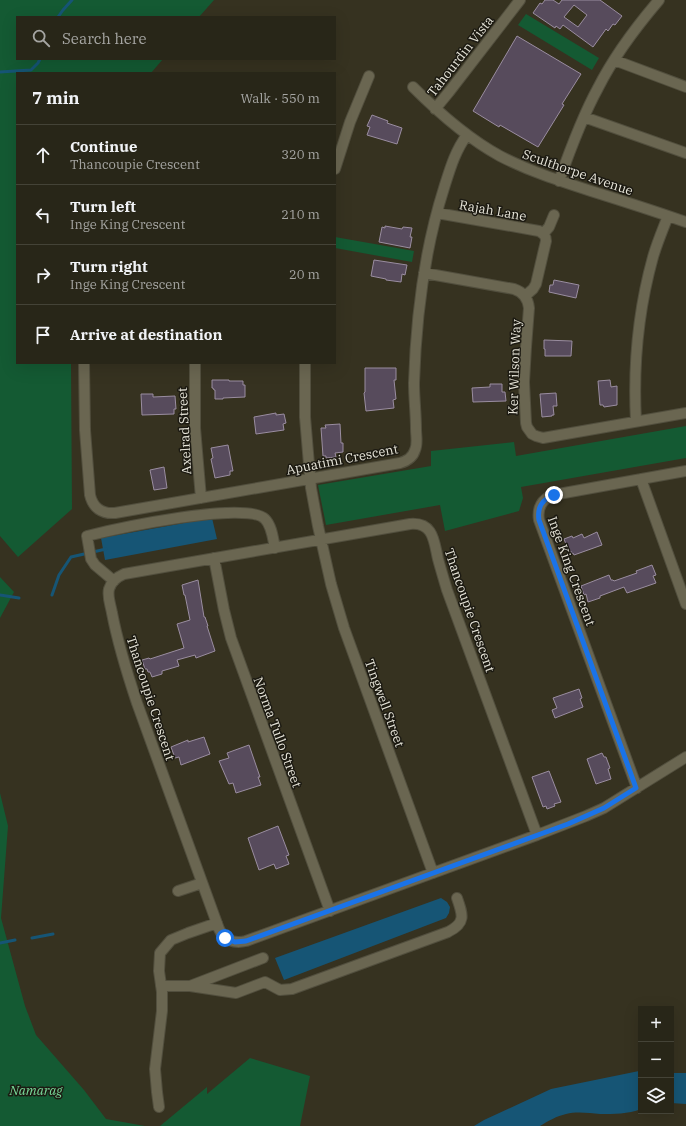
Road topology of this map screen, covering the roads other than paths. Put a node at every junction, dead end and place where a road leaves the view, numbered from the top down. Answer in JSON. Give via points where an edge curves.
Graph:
{"nodes":[{"id":1,"x":659,"y":0,"type":"edge"},
{"id":2,"x":515,"y":2,"type":"edge"},
{"id":3,"x":614,"y":60,"type":"junction"},
{"id":4,"x":369,"y":76,"type":"dead end"},
{"id":5,"x":413,"y":87,"type":"dead end"},
{"id":6,"x":686,"y":87,"type":"edge"},
{"id":7,"x":435,"y":109,"type":"junction"},
{"id":8,"x":584,"y":117,"type":"junction"},
{"id":9,"x":467,"y":135,"type":"junction"},
{"id":10,"x":686,"y":153,"type":"edge"},
{"id":11,"x":336,"y":166,"type":"edge"},
{"id":12,"x":559,"y":181,"type":"junction"},
{"id":13,"x":437,"y":213,"type":"junction"},
{"id":14,"x":554,"y":214,"type":"dead end"},
{"id":15,"x":668,"y":216,"type":"junction"},
{"id":16,"x":686,"y":222,"type":"edge"},
{"id":17,"x":543,"y":234,"type":"junction"},
{"id":18,"x":424,"y":273,"type":"junction"},
{"id":19,"x":525,"y":296,"type":"junction"},
{"id":20,"x":84,"y":364,"type":"edge"},
{"id":21,"x":195,"y":364,"type":"edge"},
{"id":22,"x":305,"y":364,"type":"edge"},
{"id":23,"x":686,"y":412,"type":"edge"},
{"id":24,"x":636,"y":421,"type":"junction"},
{"id":25,"x":686,"y":471,"type":"edge"},
{"id":26,"x":310,"y":479,"type":"junction"},
{"id":27,"x":641,"y":479,"type":"junction"},
{"id":28,"x":201,"y":498,"type":"junction"},
{"id":29,"x":321,"y":540,"type":"junction"},
{"id":30,"x":275,"y":548,"type":"junction"},
{"id":31,"x":214,"y":558,"type":"junction"},
{"id":32,"x":114,"y":580,"type":"junction"},
{"id":33,"x":686,"y":604,"type":"edge"},
{"id":34,"x":686,"y":757,"type":"edge"},
{"id":35,"x":636,"y":788,"type":"junction"},
{"id":36,"x":536,"y":835,"type":"junction"},
{"id":37,"x":433,"y":873,"type":"junction"},
{"id":38,"x":202,"y":882,"type":"junction"},
{"id":39,"x":178,"y":891,"type":"dead end"},
{"id":40,"x":457,"y":898,"type":"dead end"},
{"id":41,"x":330,"y":911,"type":"junction"},
{"id":42,"x":217,"y":923,"type":"junction"},
{"id":43,"x":263,"y":958,"type":"dead end"},
{"id":44,"x":161,"y":986,"type":"junction"},
{"id":45,"x":190,"y":986,"type":"junction"},
{"id":46,"x":159,"y":1107,"type":"dead end"}],
"edges":[{"from":1,"to":3,"type":"street"},
{"from":2,"to":7,"type":"street","name":"Tahourdin Vista"},
{"from":3,"to":6,"type":"street"},
{"from":3,"to":8,"type":"street"},
{"from":4,"to":11,"type":"street"},
{"from":5,"to":7,"type":"street","name":"Sculthorpe Avenue"},
{"from":7,"to":9,"type":"street","name":"Sculthorpe Avenue"},
{"from":8,"to":10,"type":"street"},
{"from":8,"to":12,"type":"street"},
{"from":9,"to":12,"type":"street","name":"Sculthorpe Avenue","via":[[499,156]]},
{"from":9,"to":13,"type":"street","name":"Apuatimi Crescent","via":[[456,154]]},
{"from":12,"to":15,"type":"street","name":"Sculthorpe Avenue"},
{"from":13,"to":17,"type":"street","name":"Rajah Lane","via":[[539,231]]},
{"from":13,"to":18,"type":"street","name":"Apuatimi Crescent"},
{"from":14,"to":17,"type":"street","via":[[550,227]]},
{"from":15,"to":16,"type":"street","name":"Sculthorpe Avenue"},
{"from":15,"to":24,"type":"street","via":[[643,296],[634,379]]},
{"from":17,"to":19,"type":"street","via":[[546,242],[536,284]]},
{"from":18,"to":19,"type":"street","via":[[514,289]]},
{"from":18,"to":26,"type":"street","name":"Apuatimi Crescent","via":[[417,328],[414,385],[417,443],[414,453],[408,460],[400,463]]},
{"from":19,"to":24,"type":"street","name":"Ker Wilson Way","via":[[529,308],[524,382],[525,419],[529,431],[543,438]]},
{"from":20,"to":28,"type":"street","name":"Apuatimi Crescent","via":[[85,430],[91,499],[96,508],[113,514]]},
{"from":21,"to":28,"type":"street","name":"Axelrad Street","via":[[195,428]]},
{"from":22,"to":26,"type":"street","name":"Tingwell Street","via":[[305,417]]},
{"from":23,"to":24,"type":"street","name":"Ker Wilson Way"},
{"from":25,"to":27,"type":"street","name":"Inge King Crescent"},
{"from":26,"to":28,"type":"street","name":"Apuatimi Crescent"},
{"from":26,"to":29,"type":"street","name":"Tingwell Street"},
{"from":27,"to":33,"type":"street"},
{"from":27,"to":35,"type":"street","name":"Inge King Crescent","via":[[552,495],[542,503],[538,515]]},
{"from":29,"to":30,"type":"street","name":"Thancoupie Crescent"},
{"from":29,"to":36,"type":"street","name":"Thancoupie Crescent","via":[[414,523],[431,532],[447,590]]},
{"from":29,"to":37,"type":"street","name":"Tingwell Street","via":[[344,628]]},
{"from":30,"to":31,"type":"street","name":"Thancoupie Crescent"},
{"from":30,"to":32,"type":"street","via":[[271,529],[265,518],[254,514],[195,515],[87,536],[91,559]]},
{"from":31,"to":32,"type":"street","name":"Thancoupie Crescent","via":[[124,574]]},
{"from":31,"to":41,"type":"street","name":"Norma Tullo Street","via":[[231,638]]},
{"from":32,"to":38,"type":"street","name":"Thancoupie Crescent","via":[[109,589],[109,596],[126,668]]},
{"from":34,"to":35,"type":"street","name":"Thancoupie Crescent"},
{"from":35,"to":36,"type":"street","name":"Thancoupie Crescent","via":[[604,808]]},
{"from":36,"to":37,"type":"street","name":"Thancoupie Crescent"},
{"from":37,"to":41,"type":"street","name":"Thancoupie Crescent"},
{"from":38,"to":39,"type":"street"},
{"from":38,"to":42,"type":"street","name":"Thancoupie Crescent"},
{"from":40,"to":45,"type":"street","via":[[462,914],[461,920],[453,930],[292,988],[280,990],[265,982],[236,993]]},
{"from":41,"to":42,"type":"street","name":"Thancoupie Crescent","via":[[242,942],[227,939]]},
{"from":42,"to":44,"type":"street","via":[[171,940],[160,953]]},
{"from":43,"to":45,"type":"street"},
{"from":44,"to":45,"type":"street"},
{"from":44,"to":46,"type":"street","via":[[162,1011],[155,1069]]}]}
